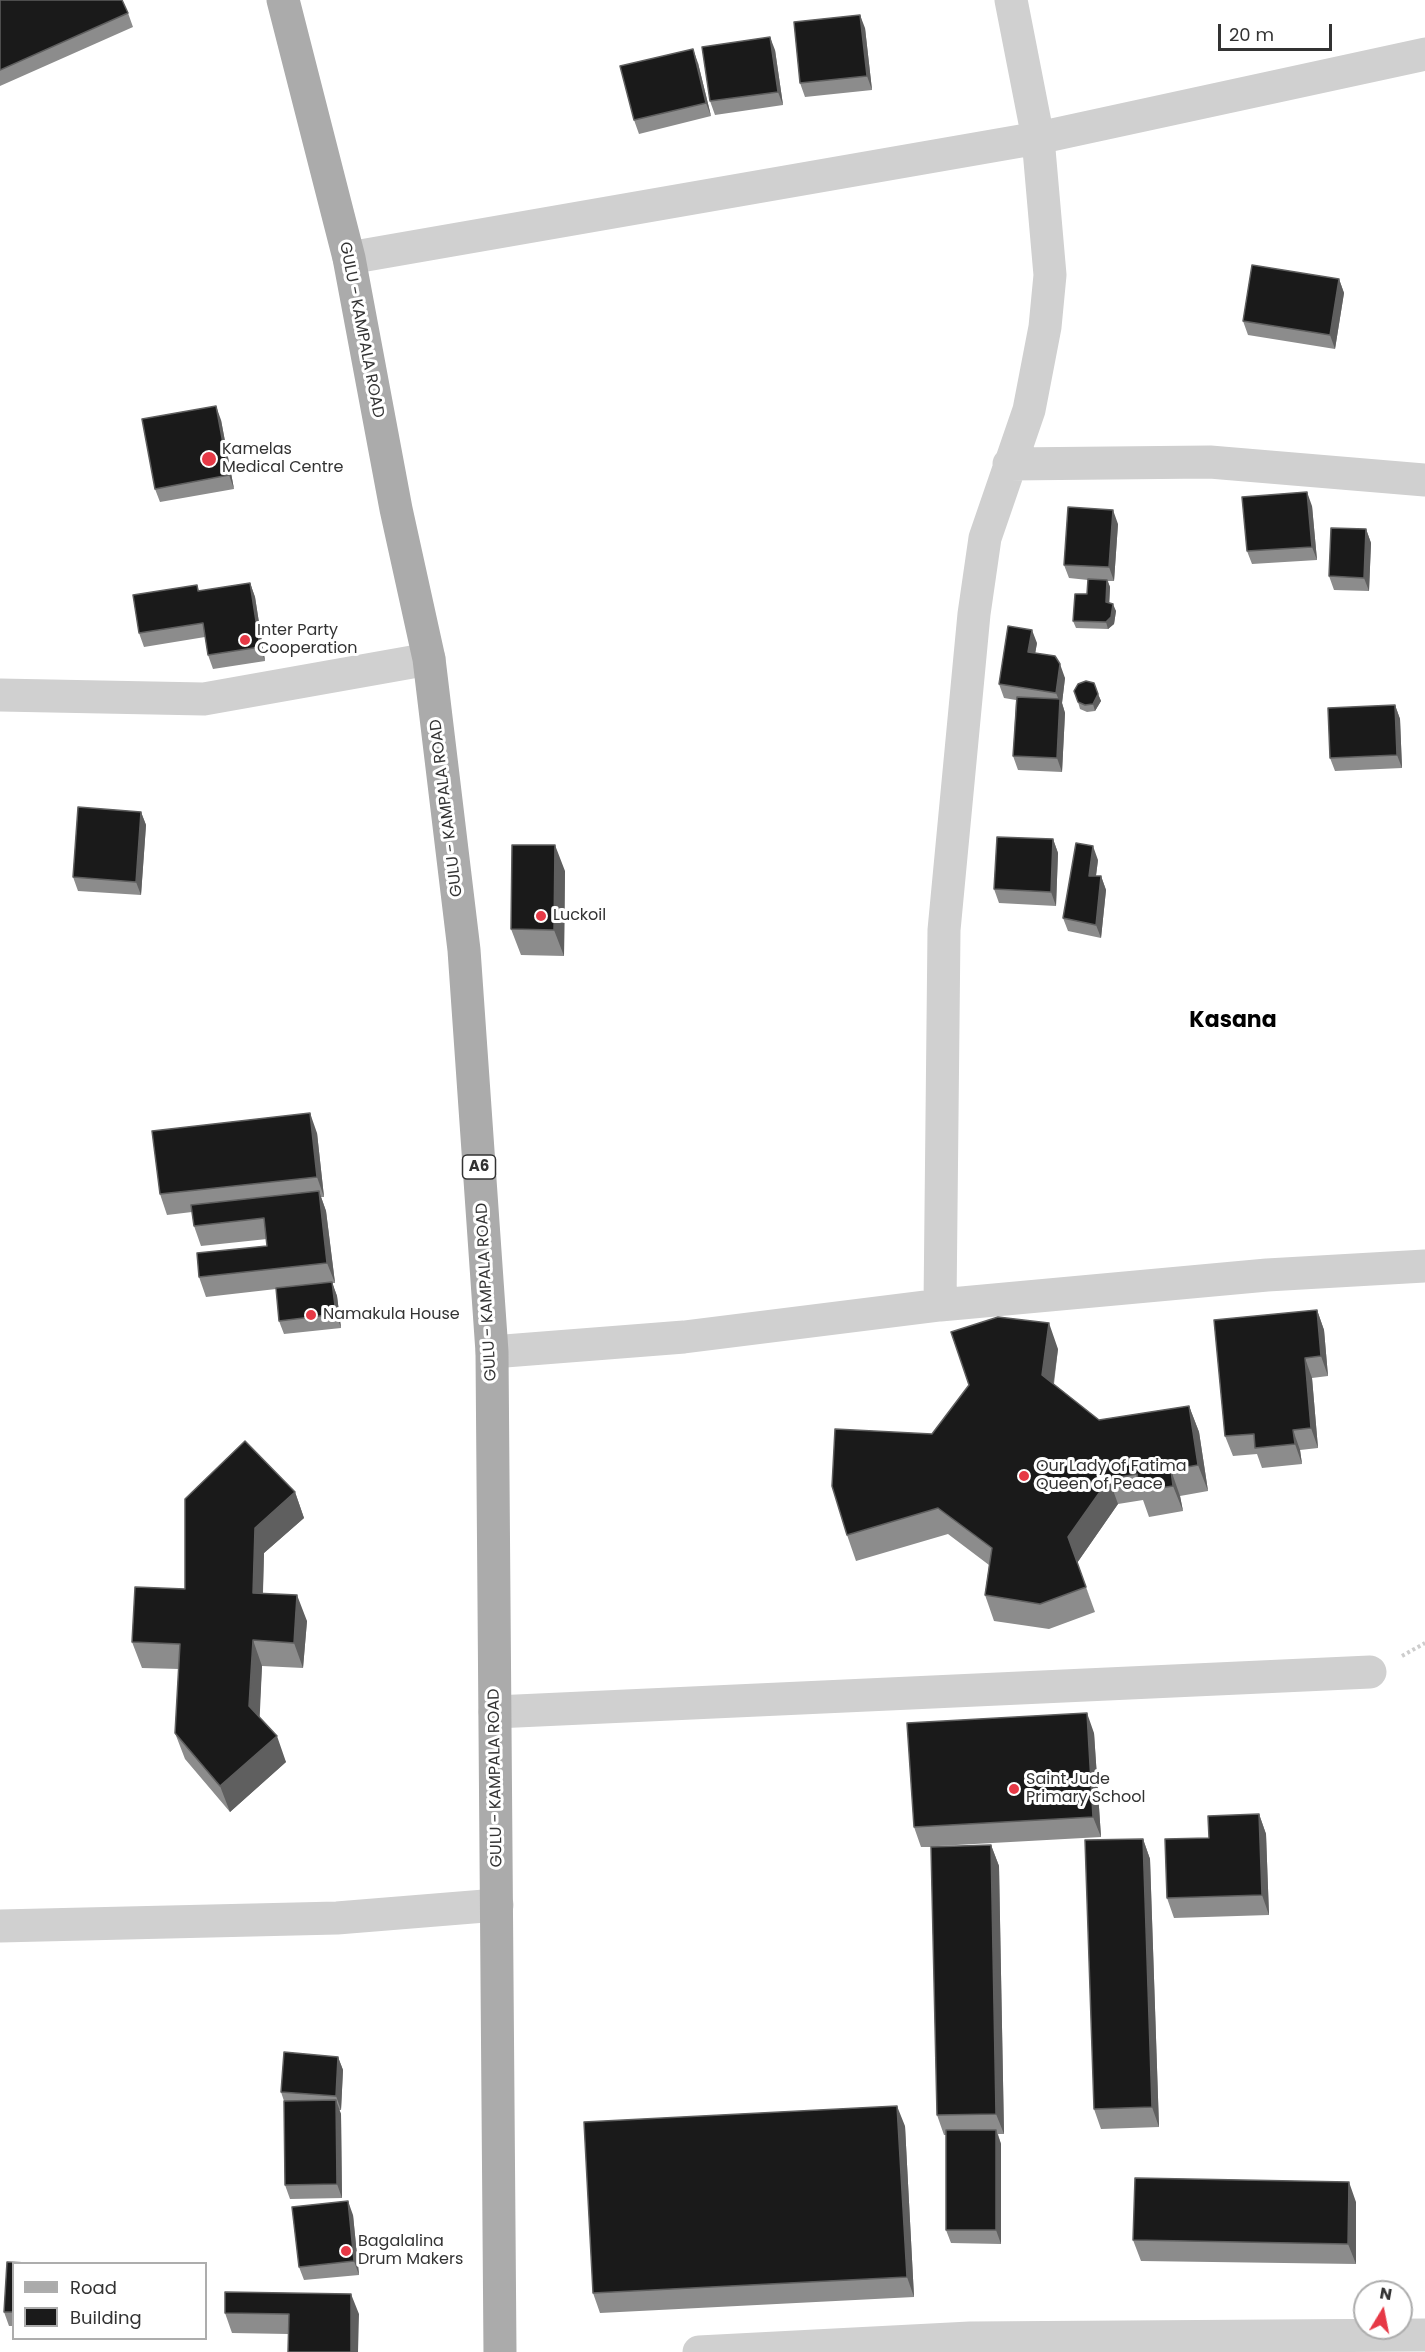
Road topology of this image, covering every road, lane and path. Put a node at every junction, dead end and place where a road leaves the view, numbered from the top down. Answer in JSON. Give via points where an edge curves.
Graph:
{"nodes":[{"id":1,"x":283,"y":0,"type":"edge"},
{"id":2,"x":1011,"y":0,"type":"edge"},
{"id":3,"x":1425,"y":54,"type":"edge"},
{"id":4,"x":1038,"y":138,"type":"junction"},
{"id":5,"x":349,"y":258,"type":"junction"},
{"id":6,"x":1009,"y":464,"type":"junction"},
{"id":7,"x":1425,"y":480,"type":"edge"},
{"id":8,"x":429,"y":659,"type":"junction"},
{"id":9,"x":0,"y":695,"type":"edge"},
{"id":10,"x":1425,"y":1266,"type":"edge"},
{"id":11,"x":940,"y":1305,"type":"junction"},
{"id":12,"x":492,"y":1352,"type":"junction"},
{"id":13,"x":1370,"y":1672,"type":"dead end"},
{"id":14,"x":495,"y":1712,"type":"junction"},
{"id":15,"x":497,"y":1905,"type":"junction"},
{"id":16,"x":0,"y":1926,"type":"edge"},
{"id":17,"x":1425,"y":2335,"type":"edge"},
{"id":18,"x":500,"y":2352,"type":"edge"},
{"id":19,"x":699,"y":2352,"type":"edge"}],
"edges":[{"from":1,"to":5,"type":"main road","name":"GULU - KAMPALA ROAD","number":"A6"},
{"from":2,"to":4,"type":"street"},
{"from":3,"to":4,"type":"street"},
{"from":4,"to":5,"type":"street"},
{"from":4,"to":6,"type":"street","via":[[1050,275],[1045,327],[1029,410]]},
{"from":5,"to":8,"type":"main road","name":"GULU - KAMPALA ROAD","number":"A6","via":[[396,509]]},
{"from":6,"to":7,"type":"street","via":[[1210,462]]},
{"from":6,"to":11,"type":"street","via":[[985,538],[974,614],[944,930]]},
{"from":8,"to":9,"type":"street","via":[[204,699]]},
{"from":8,"to":12,"type":"main road","name":"GULU - KAMPALA ROAD","number":"A6","via":[[464,950]]},
{"from":10,"to":11,"type":"street","via":[[1267,1275]]},
{"from":11,"to":12,"type":"street","via":[[684,1337]]},
{"from":12,"to":14,"type":"main road","name":"GULU - KAMPALA ROAD","number":"A6"},
{"from":13,"to":14,"type":"street"},
{"from":14,"to":15,"type":"main road","name":"GULU - KAMPALA ROAD","number":"A6"},
{"from":15,"to":16,"type":"street","via":[[336,1918]]},
{"from":15,"to":18,"type":"main road","name":"GULU - KAMPALA ROAD","number":"A6"},
{"from":17,"to":19,"type":"street","via":[[970,2338]]}]}
